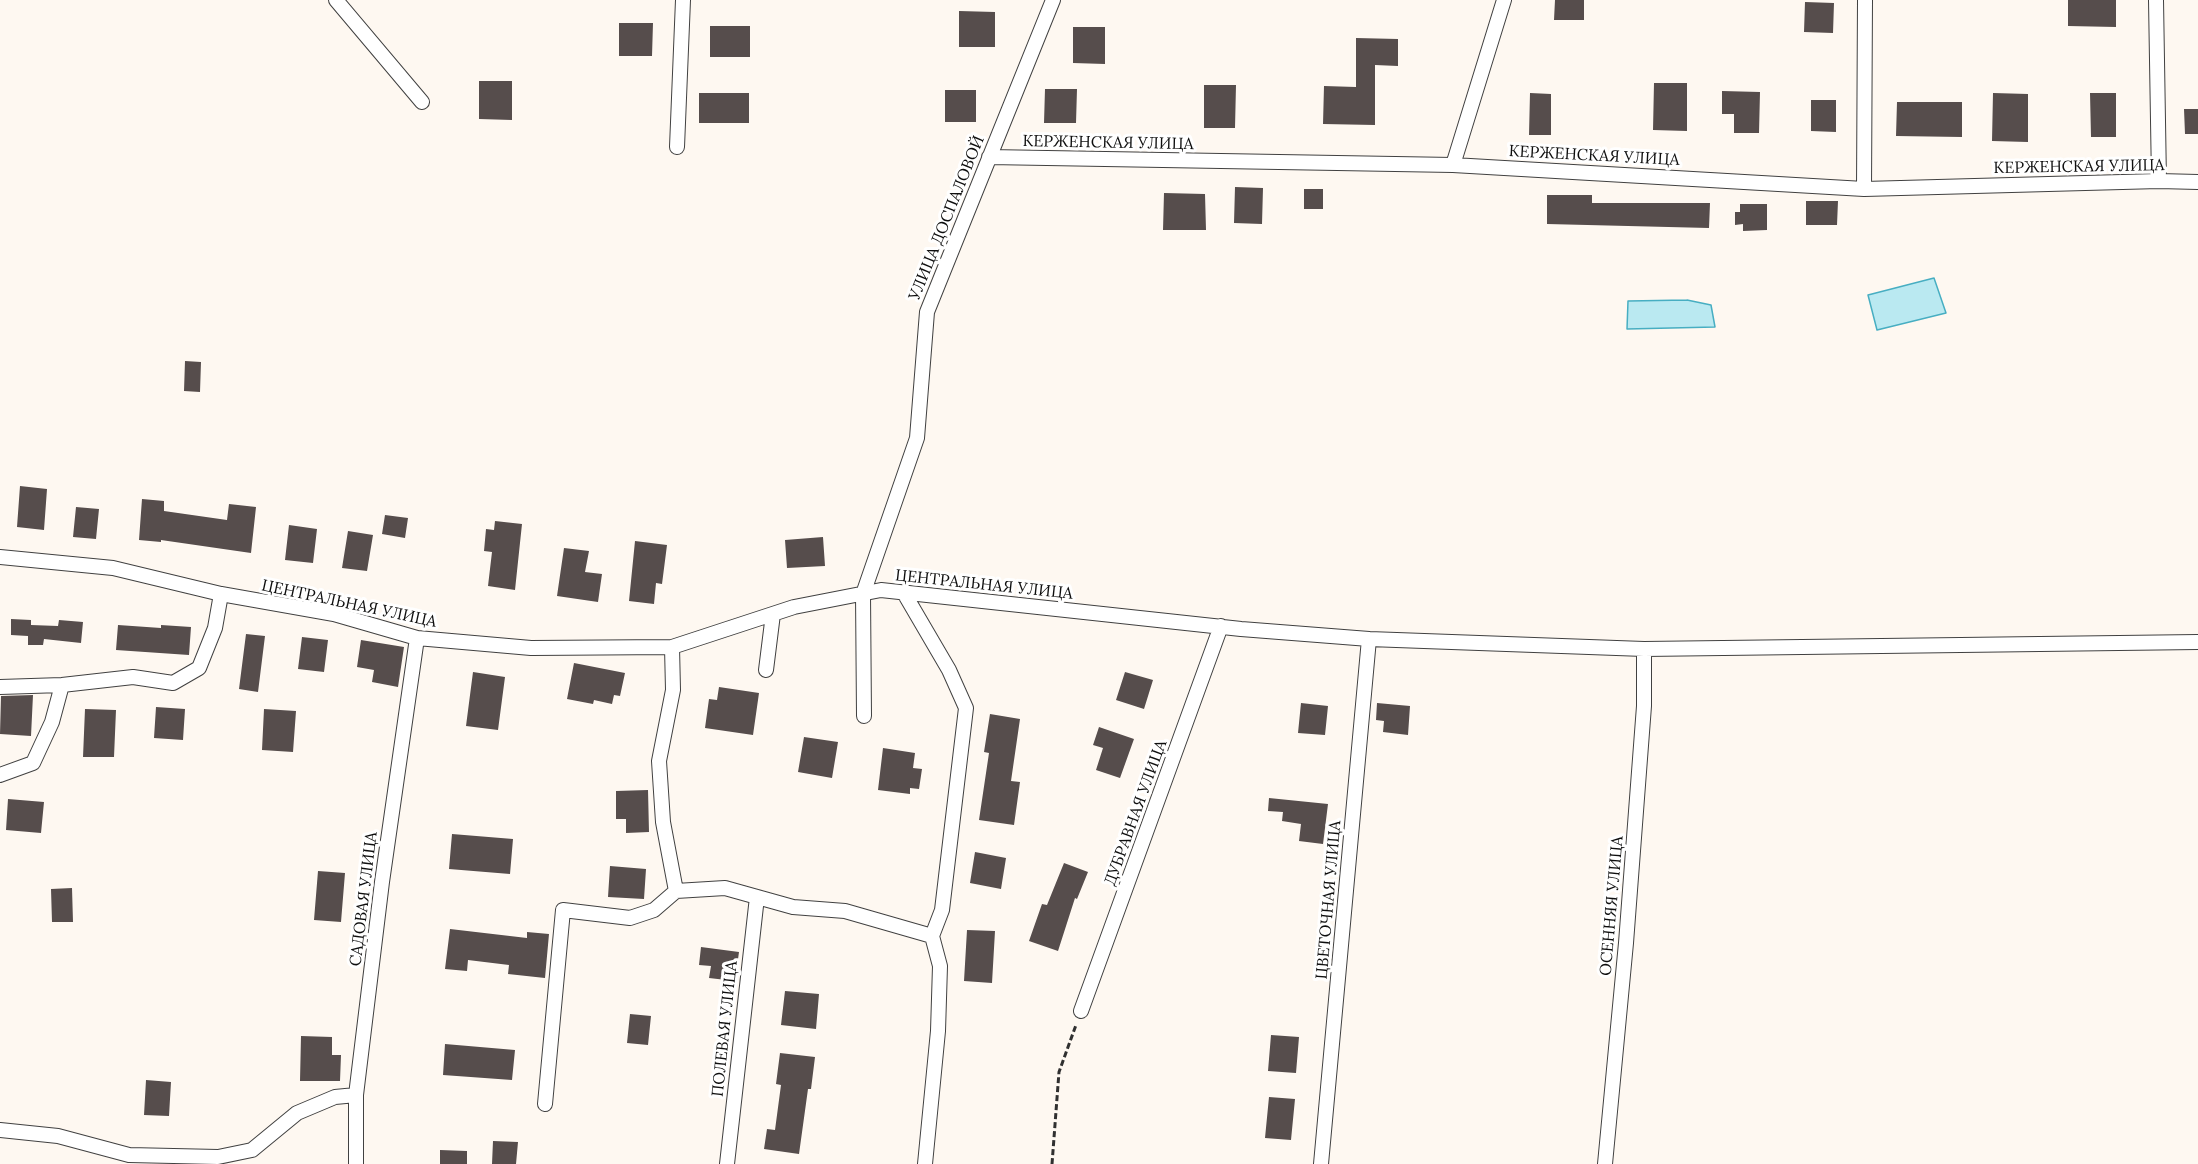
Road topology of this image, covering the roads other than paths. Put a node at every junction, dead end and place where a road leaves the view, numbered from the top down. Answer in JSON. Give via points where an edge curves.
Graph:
{"nodes":[{"id":1,"x":336,"y":0,"type":"edge"},
{"id":2,"x":683,"y":0,"type":"edge"},
{"id":3,"x":1053,"y":0,"type":"edge"},
{"id":4,"x":1504,"y":0,"type":"edge"},
{"id":5,"x":1865,"y":0,"type":"edge"},
{"id":6,"x":2156,"y":0,"type":"edge"},
{"id":7,"x":422,"y":102,"type":"dead end"},
{"id":8,"x":677,"y":147,"type":"dead end"},
{"id":9,"x":989,"y":157,"type":"junction"},
{"id":10,"x":1453,"y":165,"type":"junction"},
{"id":11,"x":2159,"y":181,"type":"junction"},
{"id":12,"x":2198,"y":182,"type":"edge"},
{"id":13,"x":1864,"y":189,"type":"junction"},
{"id":14,"x":0,"y":557,"type":"edge"},
{"id":15,"x":904,"y":593,"type":"junction"},
{"id":16,"x":221,"y":594,"type":"junction"},
{"id":17,"x":863,"y":594,"type":"junction"},
{"id":18,"x":773,"y":614,"type":"junction"},
{"id":19,"x":1221,"y":626,"type":"junction"},
{"id":20,"x":417,"y":638,"type":"junction"},
{"id":21,"x":1369,"y":639,"type":"junction"},
{"id":22,"x":2198,"y":642,"type":"edge"},
{"id":23,"x":672,"y":646,"type":"junction"},
{"id":24,"x":1644,"y":649,"type":"junction"},
{"id":25,"x":766,"y":670,"type":"dead end"},
{"id":26,"x":62,"y":685,"type":"junction"},
{"id":27,"x":0,"y":687,"type":"edge"},
{"id":28,"x":864,"y":716,"type":"dead end"},
{"id":29,"x":0,"y":776,"type":"edge"},
{"id":30,"x":676,"y":891,"type":"junction"},
{"id":31,"x":757,"y":897,"type":"junction"},
{"id":32,"x":932,"y":936,"type":"junction"},
{"id":33,"x":1081,"y":1011,"type":"road end"},
{"id":34,"x":356,"y":1095,"type":"junction"},
{"id":35,"x":545,"y":1104,"type":"dead end"},
{"id":36,"x":0,"y":1130,"type":"edge"},
{"id":37,"x":356,"y":1164,"type":"edge"},
{"id":38,"x":727,"y":1164,"type":"edge"},
{"id":39,"x":925,"y":1164,"type":"edge"},
{"id":40,"x":1321,"y":1164,"type":"edge"},
{"id":41,"x":1605,"y":1164,"type":"edge"}],
"edges":[{"from":1,"to":7,"type":"street"},
{"from":2,"to":8,"type":"street"},
{"from":3,"to":9,"type":"street","name":"УЛИЦА ДОСПАЛОВОЙ"},
{"from":4,"to":10,"type":"street"},
{"from":5,"to":13,"type":"street"},
{"from":6,"to":11,"type":"street"},
{"from":9,"to":10,"type":"street","name":"КЕРЖЕНСКАЯ УЛИЦА"},
{"from":9,"to":17,"type":"street","name":"УЛИЦА ДОСПАЛОВОЙ","via":[[927,312],[917,438]]},
{"from":10,"to":13,"type":"street","name":"КЕРЖЕНСКАЯ УЛИЦА"},
{"from":11,"to":12,"type":"street","name":"КЕРЖЕНСКАЯ УЛИЦА"},
{"from":11,"to":13,"type":"street","name":"КЕРЖЕНСКАЯ УЛИЦА"},
{"from":14,"to":16,"type":"street","name":"ЦЕНТРАЛЬНАЯ УЛИЦА","via":[[113,568]]},
{"from":15,"to":17,"type":"street","name":"ЦЕНТРАЛЬНАЯ УЛИЦА","via":[[881,590]]},
{"from":15,"to":19,"type":"street","name":"ЦЕНТРАЛЬНАЯ УЛИЦА"},
{"from":15,"to":32,"type":"street","via":[[949,670],[966,708],[942,910]]},
{"from":16,"to":20,"type":"street","name":"ЦЕНТРАЛЬНАЯ УЛИЦА","via":[[334,614]]},
{"from":16,"to":26,"type":"street","via":[[215,627],[199,668],[173,683],[133,677]]},
{"from":17,"to":18,"type":"street","name":"ЦЕНТРАЛЬНАЯ УЛИЦА"},
{"from":17,"to":28,"type":"street","name":"УЛИЦА ДОСПАЛОВОЙ"},
{"from":18,"to":23,"type":"street","name":"ЦЕНТРАЛЬНАЯ УЛИЦА"},
{"from":18,"to":25,"type":"street"},
{"from":19,"to":21,"type":"street","name":"ЦЕНТРАЛЬНАЯ УЛИЦА"},
{"from":19,"to":33,"type":"street","name":"ДУБРАВНАЯ УЛИЦА"},
{"from":20,"to":23,"type":"street","name":"ЦЕНТРАЛЬНАЯ УЛИЦА","via":[[531,648]]},
{"from":20,"to":34,"type":"street","name":"САДОВАЯ УЛИЦА"},
{"from":21,"to":24,"type":"street","name":"ЦЕНТРАЛЬНАЯ УЛИЦА"},
{"from":21,"to":40,"type":"street","name":"ЦВЕТОЧНАЯ УЛИЦА"},
{"from":22,"to":24,"type":"street","name":"ЦЕНТРАЛЬНАЯ УЛИЦА"},
{"from":23,"to":30,"type":"street","via":[[673,690],[659,760],[663,822]]},
{"from":24,"to":41,"type":"street","name":"ОСЕННЯЯ УЛИЦА","via":[[1637,801]]},
{"from":26,"to":27,"type":"street"},
{"from":26,"to":29,"type":"street","via":[[52,722],[33,763]]},
{"from":30,"to":31,"type":"street","via":[[725,888]]},
{"from":30,"to":35,"type":"street","via":[[654,910],[630,918],[563,910]]},
{"from":31,"to":32,"type":"street","via":[[793,907],[845,911]]},
{"from":31,"to":38,"type":"street","name":"ПОЛЕВАЯ УЛИЦА"},
{"from":32,"to":39,"type":"street","via":[[940,966],[940,988]]},
{"from":34,"to":36,"type":"street","via":[[334,1097],[297,1113],[252,1149],[218,1157],[129,1155],[58,1136]]},
{"from":34,"to":37,"type":"street","name":"САДОВАЯ УЛИЦА"}]}
